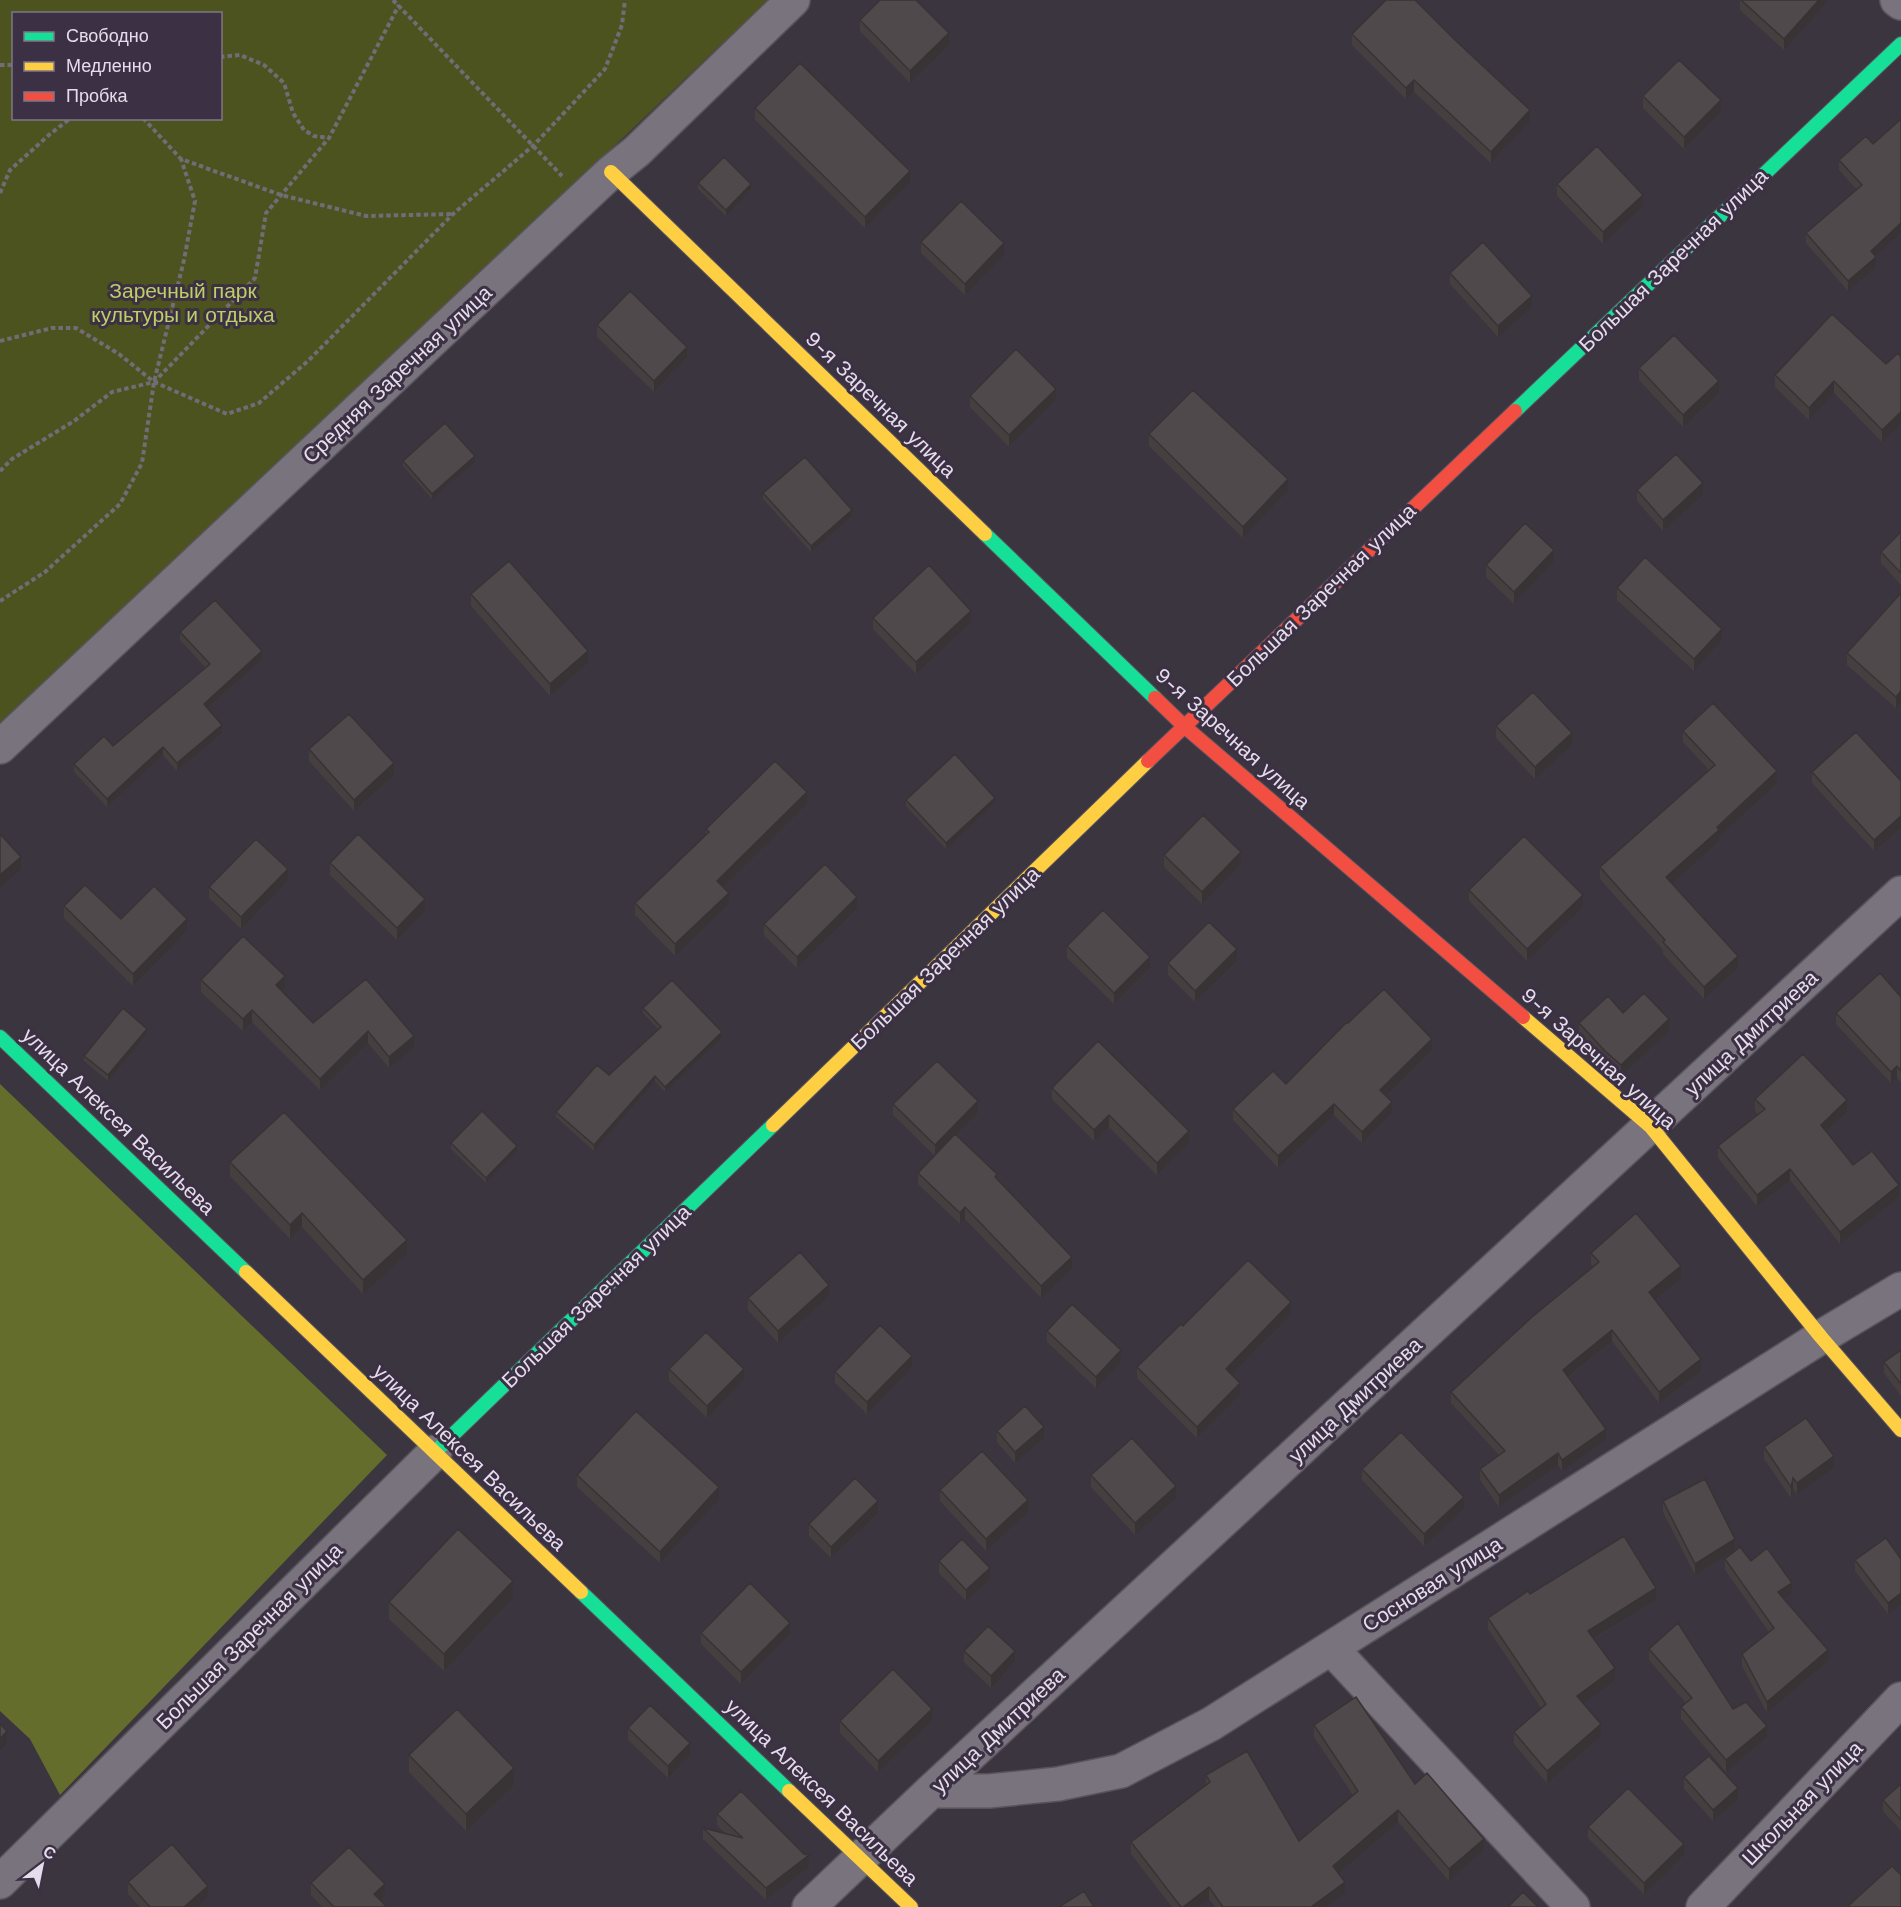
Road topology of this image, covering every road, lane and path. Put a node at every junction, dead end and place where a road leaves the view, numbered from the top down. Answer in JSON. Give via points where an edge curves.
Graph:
{"nodes":[{"id":1,"x":393,"y":0,"type":"edge"},
{"id":2,"x":625,"y":0,"type":"edge"},
{"id":3,"x":793,"y":0,"type":"edge"},
{"id":4,"x":1898,"y":0,"type":"edge"},
{"id":5,"x":1901,"y":3,"type":"edge"},
{"id":6,"x":399,"y":5,"type":"junction"},
{"id":7,"x":1901,"y":44,"type":"edge"},
{"id":8,"x":222,"y":57,"type":"edge"},
{"id":9,"x":68,"y":120,"type":"edge"},
{"id":10,"x":145,"y":120,"type":"edge"},
{"id":11,"x":329,"y":138,"type":"junction"},
{"id":12,"x":534,"y":145,"type":"junction"},
{"id":13,"x":181,"y":159,"type":"junction"},
{"id":14,"x":611,"y":172,"type":"junction"},
{"id":15,"x":0,"y":193,"type":"edge"},
{"id":16,"x":281,"y":195,"type":"junction"},
{"id":17,"x":582,"y":199,"type":"junction"},
{"id":18,"x":453,"y":214,"type":"junction"},
{"id":19,"x":0,"y":341,"type":"edge"},
{"id":20,"x":154,"y":382,"type":"junction"},
{"id":21,"x":0,"y":471,"type":"edge"},
{"id":22,"x":0,"y":601,"type":"edge"},
{"id":23,"x":1184,"y":726,"type":"junction"},
{"id":24,"x":0,"y":747,"type":"edge"},
{"id":25,"x":1901,"y":893,"type":"edge"},
{"id":26,"x":0,"y":1037,"type":"edge"},
{"id":27,"x":1651,"y":1127,"type":"junction"},
{"id":28,"x":1901,"y":1289,"type":"edge"},
{"id":29,"x":1821,"y":1337,"type":"junction"},
{"id":30,"x":1901,"y":1430,"type":"edge"},
{"id":31,"x":435,"y":1452,"type":"junction"},
{"id":32,"x":1331,"y":1648,"type":"junction"},
{"id":33,"x":1901,"y":1699,"type":"edge"},
{"id":34,"x":931,"y":1791,"type":"junction"},
{"id":35,"x":862,"y":1859,"type":"junction"},
{"id":36,"x":0,"y":1882,"type":"edge"},
{"id":37,"x":809,"y":1907,"type":"edge"},
{"id":38,"x":911,"y":1907,"type":"edge"},
{"id":39,"x":1574,"y":1907,"type":"edge"},
{"id":40,"x":1703,"y":1907,"type":"edge"}],
"edges":[{"from":1,"to":6,"type":"path"},
{"from":2,"to":12,"type":"path","via":[[622,25],[605,69]]},
{"from":3,"to":14,"type":"street","name":"Средняя Заречная улица"},
{"from":4,"to":5,"type":"street"},
{"from":6,"to":11,"type":"path"},
{"from":6,"to":12,"type":"path"},
{"from":7,"to":23,"type":"street","name":"Большая Заречная улица"},
{"from":8,"to":11,"type":"path","via":[[240,55],[264,65],[284,82],[293,113],[304,130]]},
{"from":9,"to":15,"type":"path","via":[[10,170]]},
{"from":10,"to":13,"type":"path"},
{"from":11,"to":16,"type":"path"},
{"from":12,"to":17,"type":"path"},
{"from":12,"to":18,"type":"path"},
{"from":13,"to":16,"type":"path"},
{"from":13,"to":20,"type":"path","via":[[195,201]]},
{"from":14,"to":17,"type":"street","name":"Средняя Заречная улица"},
{"from":14,"to":23,"type":"street","name":"9-я Заречная улица"},
{"from":16,"to":18,"type":"path","via":[[366,216]]},
{"from":16,"to":20,"type":"path","via":[[266,213],[255,278]]},
{"from":17,"to":24,"type":"street","name":"Средняя Заречная улица"},
{"from":18,"to":20,"type":"path","via":[[308,362],[259,403],[226,414]]},
{"from":19,"to":20,"type":"path","via":[[52,328],[76,328],[119,354]]},
{"from":20,"to":21,"type":"path","via":[[112,392]]},
{"from":20,"to":22,"type":"path","via":[[142,463],[120,504],[45,572]]},
{"from":23,"to":27,"type":"street","name":"9-я Заречная улица"},
{"from":23,"to":31,"type":"street","name":"Большая Заречная улица"},
{"from":25,"to":27,"type":"street","name":"улица Дмитриева"},
{"from":26,"to":31,"type":"street","name":"улица Алексея Васильева"},
{"from":27,"to":29,"type":"street","name":"9-я Заречная улица"},
{"from":27,"to":34,"type":"street","name":"улица Дмитриева"},
{"from":28,"to":29,"type":"street","name":"Сосновая улица"},
{"from":29,"to":30,"type":"street","name":"9-я Заречная улица"},
{"from":29,"to":32,"type":"street","name":"Сосновая улица"},
{"from":31,"to":35,"type":"street","name":"улица Алексея Васильева"},
{"from":31,"to":36,"type":"street","name":"Большая Заречная улица"},
{"from":32,"to":34,"type":"street","name":"Сосновая улица","via":[[1210,1724],[1121,1771],[1035,1787]]},
{"from":32,"to":39,"type":"street"},
{"from":33,"to":40,"type":"street","name":"Школьная улица"},
{"from":34,"to":35,"type":"street","name":"улица Дмитриева"},
{"from":35,"to":37,"type":"street","name":"улица Дмитриева"},
{"from":35,"to":38,"type":"street","name":"улица Алексея Васильева"}]}
